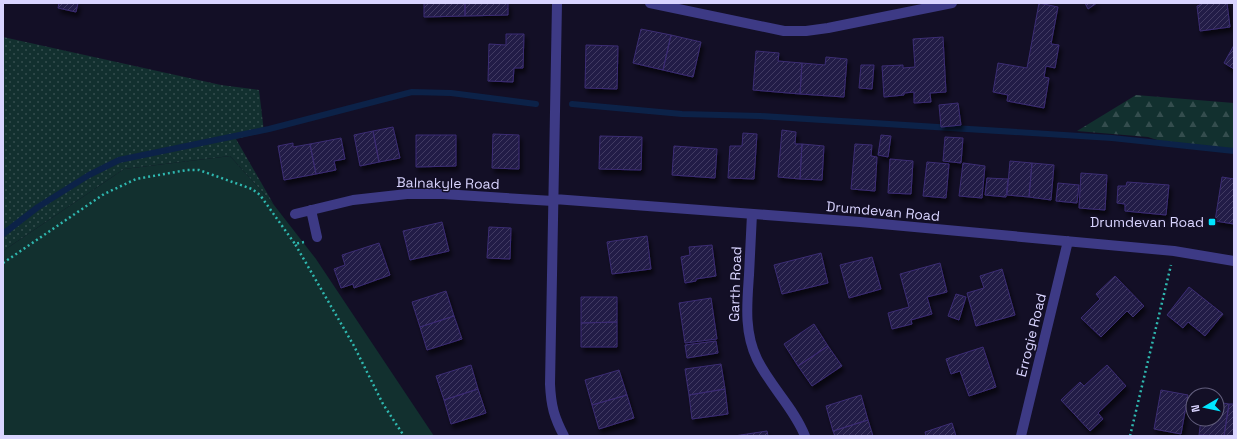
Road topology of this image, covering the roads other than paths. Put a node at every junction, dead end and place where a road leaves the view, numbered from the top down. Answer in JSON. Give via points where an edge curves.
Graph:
{"nodes":[{"id":1,"x":558,"y":3,"type":"edge"},
{"id":2,"x":650,"y":3,"type":"edge"},
{"id":3,"x":952,"y":3,"type":"edge"},
{"id":4,"x":930,"y":5,"type":"edge"},
{"id":5,"x":553,"y":200,"type":"junction"},
{"id":6,"x":311,"y":210,"type":"junction"},
{"id":7,"x":295,"y":214,"type":"dead end"},
{"id":8,"x":752,"y":214,"type":"junction"},
{"id":9,"x":317,"y":238,"type":"road end"},
{"id":10,"x":1068,"y":241,"type":"junction"},
{"id":11,"x":1234,"y":260,"type":"edge"},
{"id":12,"x":564,"y":436,"type":"edge"},
{"id":13,"x":805,"y":436,"type":"edge"},
{"id":14,"x":1021,"y":436,"type":"edge"}],
"edges":[{"from":1,"to":5,"type":"street"},
{"from":2,"to":4,"type":"street","via":[[784,31],[828,28]]},
{"from":3,"to":4,"type":"street"},
{"from":5,"to":6,"type":"street","name":"Balnakyle Road","via":[[407,194],[353,200]]},
{"from":5,"to":8,"type":"street","name":"Drumdevan Road"},
{"from":5,"to":12,"type":"street","via":[[550,403]]},
{"from":6,"to":7,"type":"street","name":"Balnakyle Road"},
{"from":6,"to":9,"type":"street"},
{"from":8,"to":10,"type":"street","name":"Drumdevan Road"},
{"from":8,"to":13,"type":"street","name":"Garth Road","via":[[746,308],[750,343],[757,360],[796,418]]},
{"from":10,"to":11,"type":"street","name":"Drumdevan Road","via":[[1174,251]]},
{"from":10,"to":14,"type":"street","name":"Errogie Road"}]}
